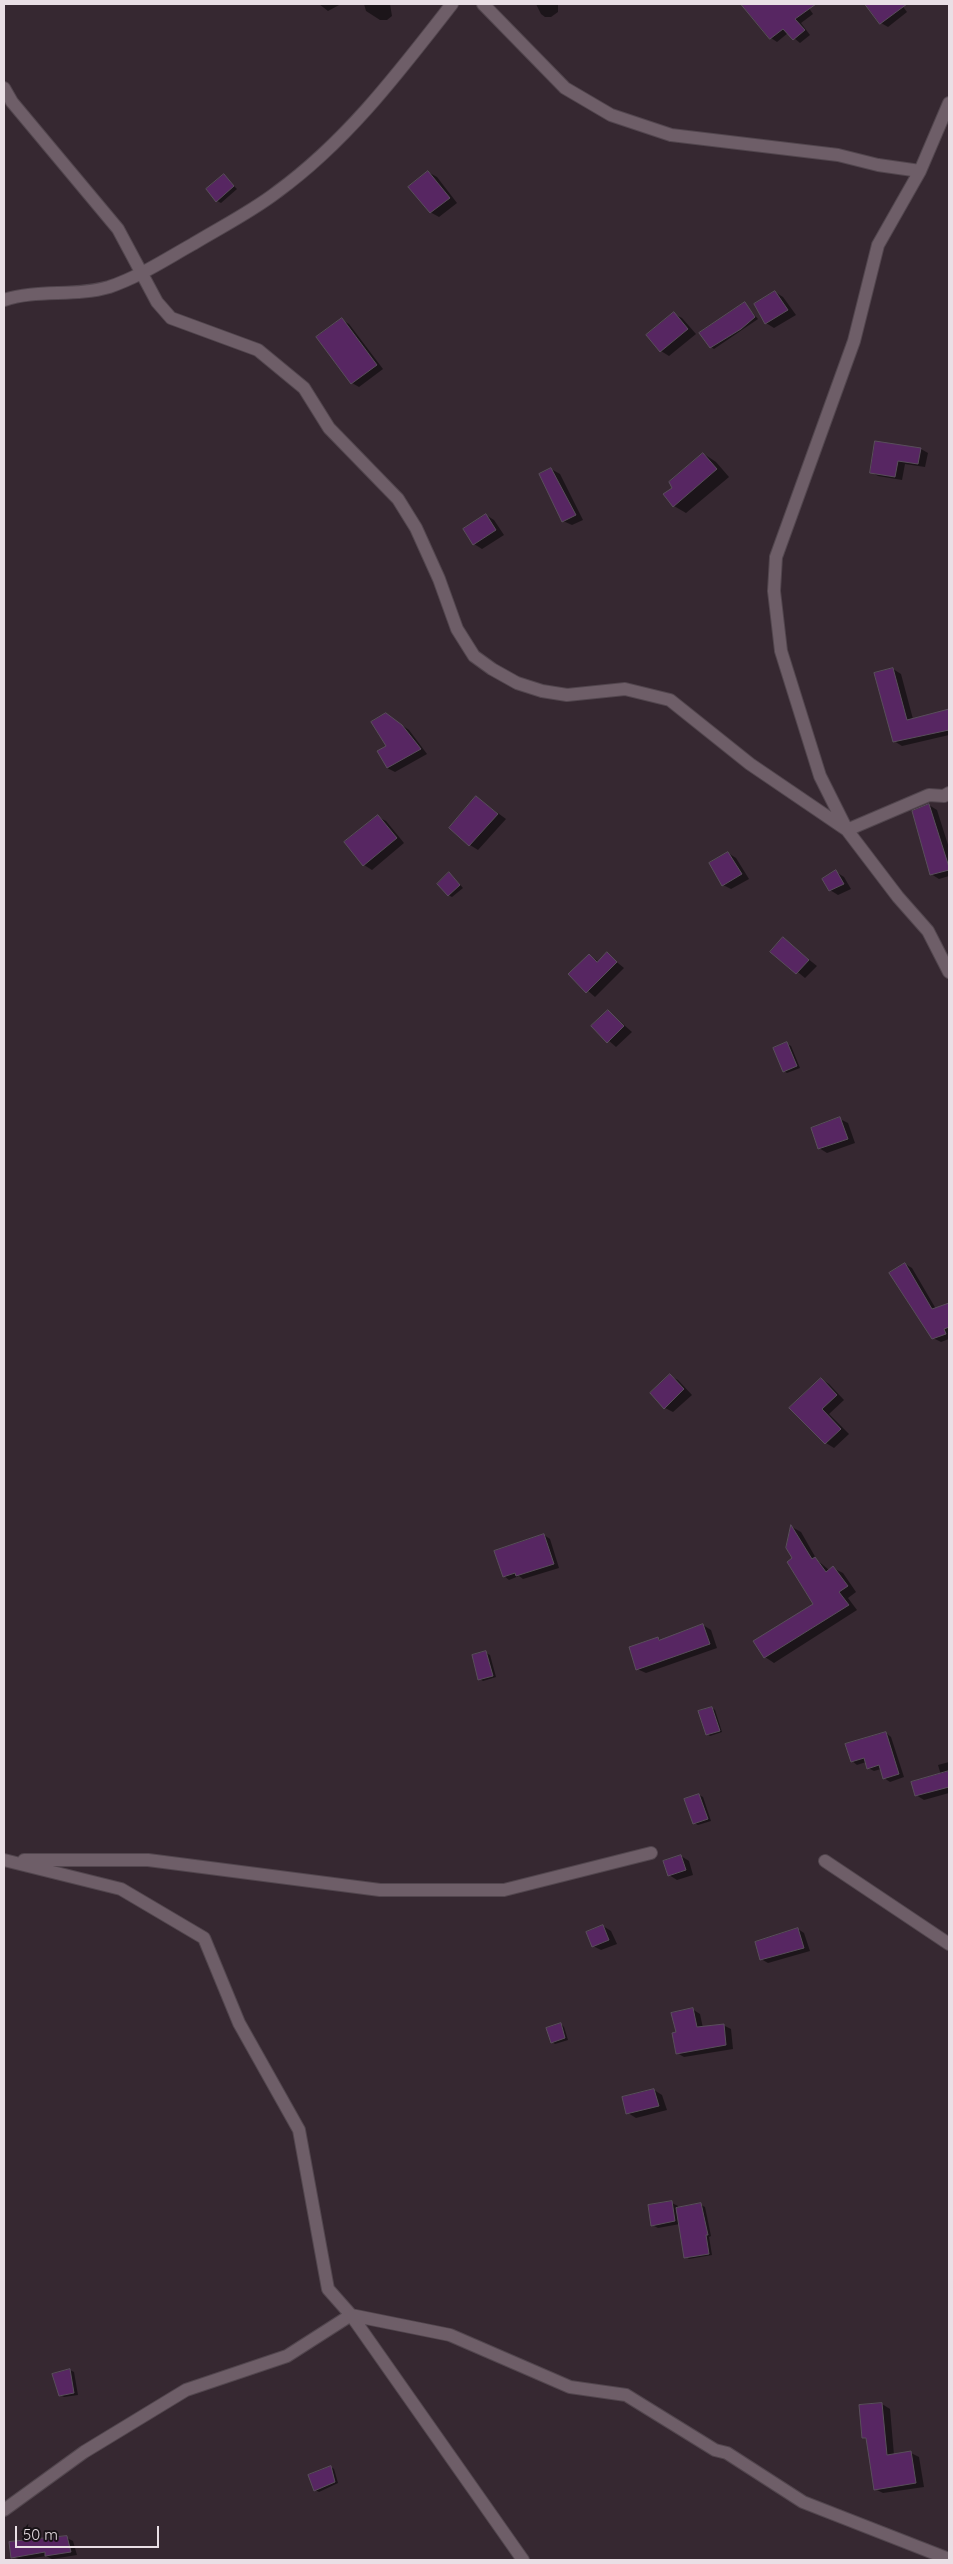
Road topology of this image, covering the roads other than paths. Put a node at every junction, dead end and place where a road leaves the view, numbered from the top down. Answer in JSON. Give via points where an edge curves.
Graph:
{"nodes":[{"id":1,"x":452,"y":4,"type":"edge"},
{"id":2,"x":483,"y":4,"type":"edge"},
{"id":3,"x":4,"y":88,"type":"edge"},
{"id":4,"x":949,"y":103,"type":"edge"},
{"id":5,"x":920,"y":171,"type":"junction"},
{"id":6,"x":143,"y":273,"type":"junction"},
{"id":7,"x":4,"y":300,"type":"edge"},
{"id":8,"x":949,"y":793,"type":"edge"},
{"id":9,"x":847,"y":830,"type":"junction"},
{"id":10,"x":949,"y":972,"type":"edge"},
{"id":11,"x":650,"y":1853,"type":"dead end"},
{"id":12,"x":4,"y":1860,"type":"edge"},
{"id":13,"x":825,"y":1861,"type":"dead end"},
{"id":14,"x":949,"y":1944,"type":"edge"},
{"id":15,"x":351,"y":2315,"type":"junction"},
{"id":16,"x":4,"y":2510,"type":"edge"},
{"id":17,"x":949,"y":2559,"type":"edge"},
{"id":18,"x":523,"y":2560,"type":"edge"}],
"edges":[{"from":1,"to":6,"type":"street","via":[[389,85],[313,163],[276,193]]},
{"from":2,"to":5,"type":"street","via":[[565,88],[610,115],[671,135],[838,156]]},
{"from":3,"to":6,"type":"street","via":[[12,102],[118,229]]},
{"from":4,"to":5,"type":"street"},
{"from":5,"to":9,"type":"street","via":[[878,245],[854,341],[776,557],[774,591],[781,651],[820,776]]},
{"from":6,"to":7,"type":"street","via":[[108,287]]},
{"from":6,"to":9,"type":"street","via":[[157,302],[171,318],[258,350],[304,388],[329,428],[398,499],[416,528],[440,579],[457,628],[474,656],[517,683],[542,691],[567,695],[625,689],[670,700],[750,764]]},
{"from":8,"to":9,"type":"street","via":[[944,796],[928,795]]},
{"from":9,"to":10,"type":"street","via":[[928,931]]},
{"from":11,"to":12,"type":"street","via":[[504,1890],[380,1890],[148,1860]]},
{"from":12,"to":15,"type":"street","via":[[121,1889],[204,1938],[239,2023],[299,2130],[328,2289]]},
{"from":13,"to":14,"type":"street"},
{"from":15,"to":16,"type":"street","via":[[287,2356],[186,2390],[84,2452]]},
{"from":15,"to":17,"type":"street","via":[[450,2335],[570,2387],[626,2395],[714,2450],[727,2453],[803,2502]]},
{"from":15,"to":18,"type":"street"}]}
